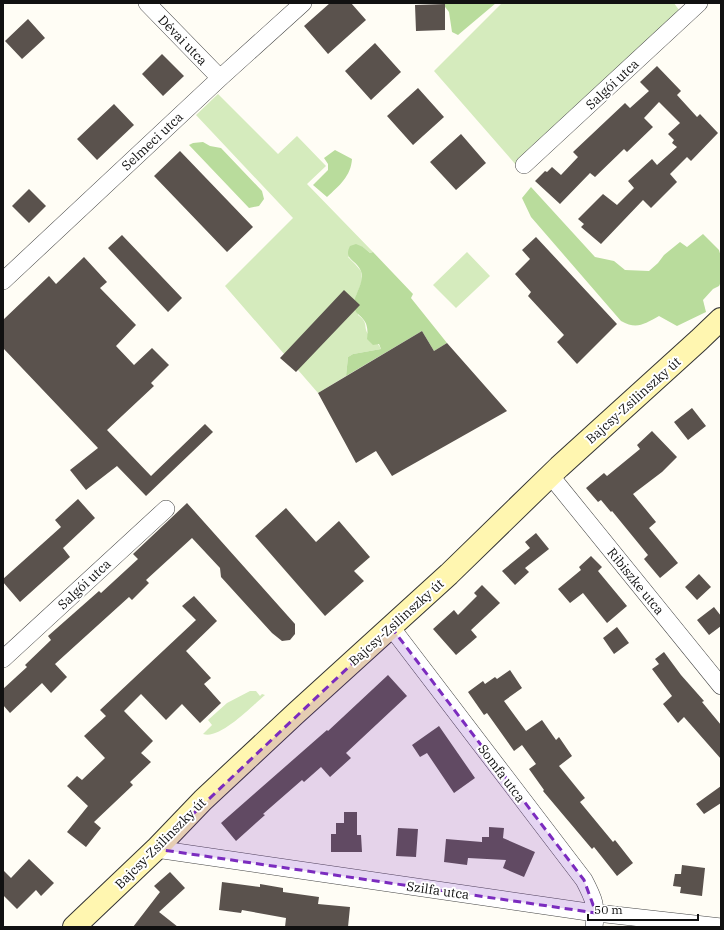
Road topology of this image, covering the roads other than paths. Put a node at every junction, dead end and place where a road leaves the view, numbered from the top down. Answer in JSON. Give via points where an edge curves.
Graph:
{"nodes":[{"id":1,"x":147,"y":3,"type":"edge"},
{"id":2,"x":303,"y":3,"type":"edge"},
{"id":3,"x":699,"y":3,"type":"edge"},
{"id":4,"x":220,"y":78,"type":"junction"},
{"id":5,"x":524,"y":165,"type":"dead end"},
{"id":6,"x":3,"y":281,"type":"edge"},
{"id":7,"x":720,"y":321,"type":"edge"},
{"id":8,"x":550,"y":475,"type":"junction"},
{"id":9,"x":166,"y":509,"type":"dead end"},
{"id":10,"x":391,"y":627,"type":"junction"},
{"id":11,"x":3,"y":659,"type":"edge"},
{"id":12,"x":721,"y":686,"type":"edge"},
{"id":13,"x":156,"y":849,"type":"junction"},
{"id":14,"x":595,"y":920,"type":"edge"},
{"id":15,"x":74,"y":927,"type":"edge"},
{"id":16,"x":721,"y":927,"type":"edge"}],
"edges":[{"from":1,"to":4,"type":"street","name":"Dévai utca"},
{"from":2,"to":4,"type":"street","name":"Selmeci utca"},
{"from":3,"to":5,"type":"street","name":"Salgói utca"},
{"from":4,"to":6,"type":"street","name":"Selmeci utca"},
{"from":7,"to":8,"type":"main road","name":"Bajcsy-Zsilinszky út"},
{"from":8,"to":10,"type":"main road","name":"Bajcsy-Zsilinszky út"},
{"from":8,"to":12,"type":"street","name":"Ribiszke utca"},
{"from":9,"to":11,"type":"street","name":"Salgói utca"},
{"from":10,"to":13,"type":"main road","name":"Bajcsy-Zsilinszky út","via":[[203,800]]},
{"from":10,"to":14,"type":"street","name":"Somfa utca","via":[[584,880],[593,898]]},
{"from":13,"to":14,"type":"street","name":"Szilfa utca"},
{"from":13,"to":15,"type":"main road","name":"Bajcsy-Zsilinszky út"},
{"from":14,"to":16,"type":"street","name":"Szilfa utca"}]}
